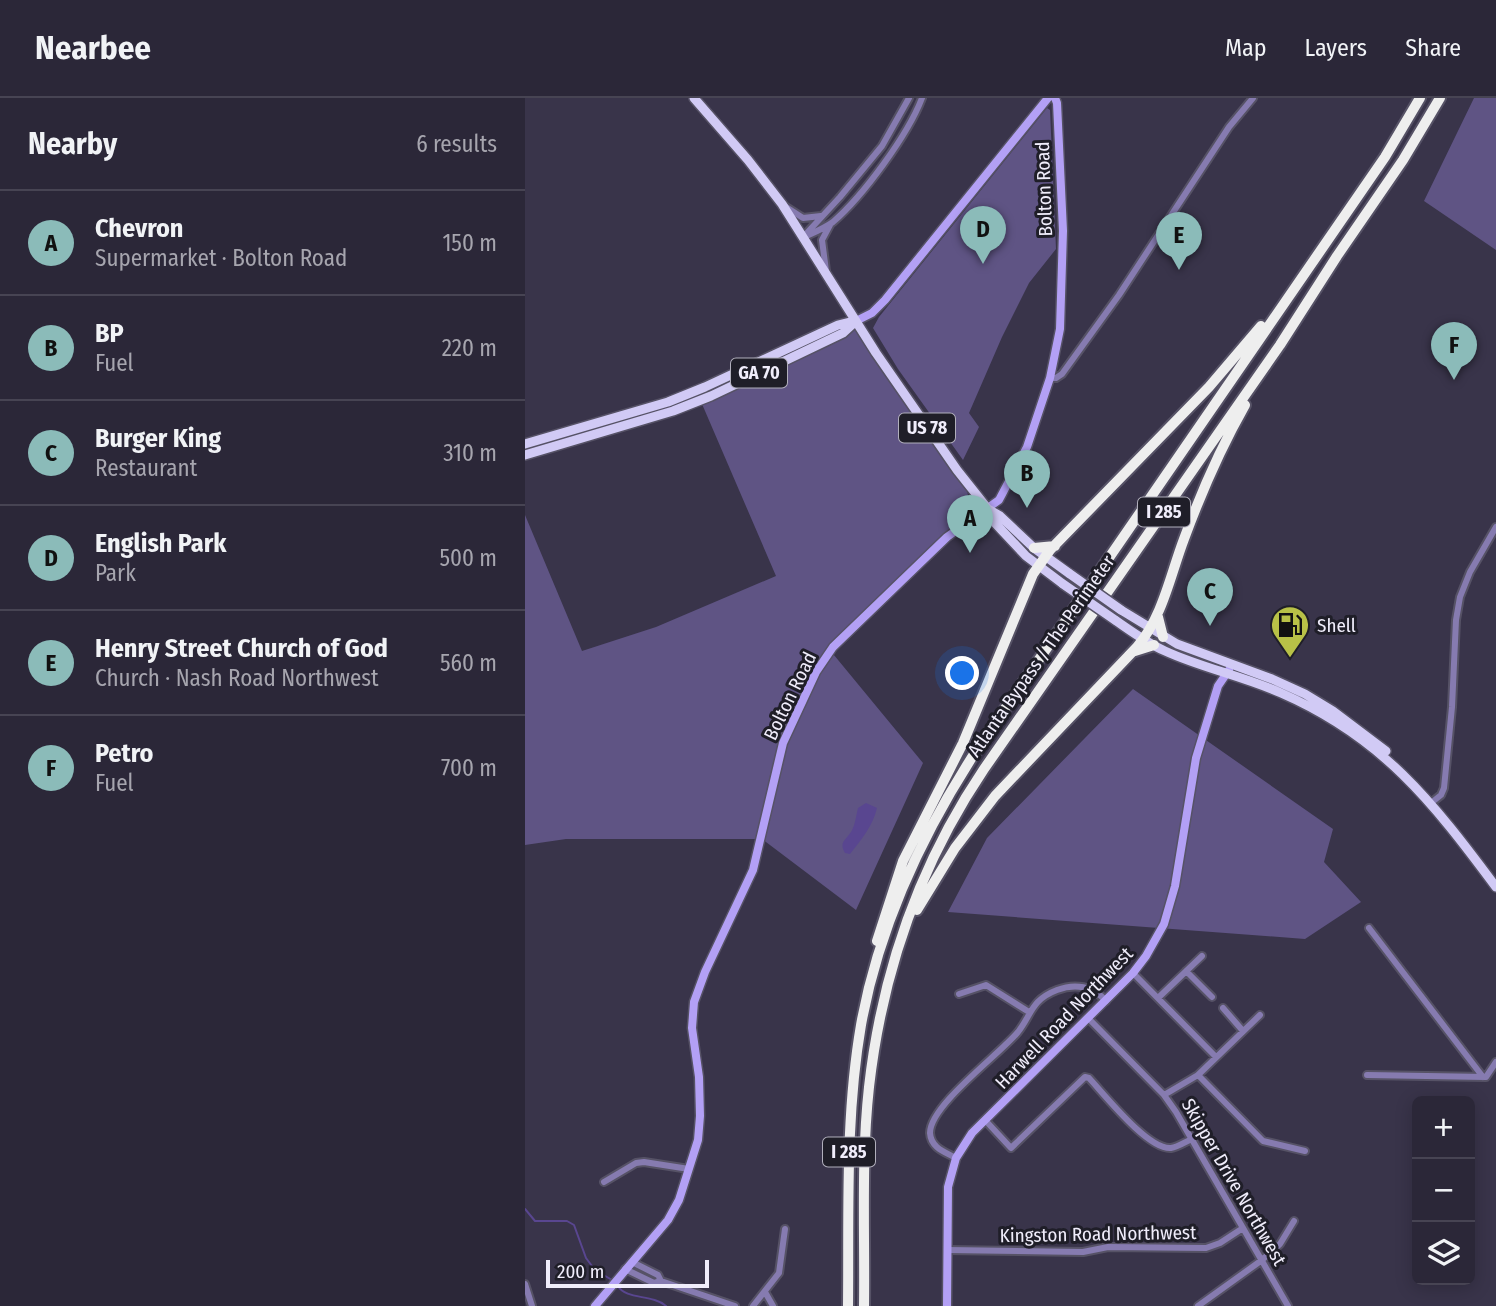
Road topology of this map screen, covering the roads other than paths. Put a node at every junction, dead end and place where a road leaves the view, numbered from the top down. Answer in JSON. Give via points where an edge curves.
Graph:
{"nodes":[{"id":1,"x":694,"y":98,"type":"edge"},
{"id":2,"x":909,"y":98,"type":"edge"},
{"id":3,"x":922,"y":98,"type":"edge"},
{"id":4,"x":1048,"y":98,"type":"edge"},
{"id":5,"x":1055,"y":98,"type":"edge"},
{"id":6,"x":1253,"y":98,"type":"edge"},
{"id":7,"x":1420,"y":98,"type":"edge"},
{"id":8,"x":1440,"y":98,"type":"edge"},
{"id":9,"x":782,"y":204,"type":"junction"},
{"id":10,"x":826,"y":213,"type":"junction"},
{"id":11,"x":831,"y":223,"type":"junction"},
{"id":12,"x":804,"y":237,"type":"junction"},
{"id":13,"x":827,"y":273,"type":"junction"},
{"id":14,"x":1297,"y":284,"type":"junction"},
{"id":15,"x":856,"y":321,"type":"junction"},
{"id":16,"x":1280,"y":345,"type":"junction"},
{"id":17,"x":1050,"y":378,"type":"junction"},
{"id":18,"x":525,"y":444,"type":"edge"},
{"id":19,"x":525,"y":455,"type":"edge"},
{"id":20,"x":988,"y":509,"type":"junction"},
{"id":21,"x":1496,"y":527,"type":"edge"},
{"id":22,"x":1055,"y":545,"type":"junction"},
{"id":23,"x":1034,"y":548,"type":"junction"},
{"id":24,"x":1042,"y":562,"type":"junction"},
{"id":25,"x":1158,"y":617,"type":"junction"},
{"id":26,"x":1163,"y":637,"type":"junction"},
{"id":27,"x":1149,"y":638,"type":"junction"},
{"id":28,"x":1233,"y":665,"type":"junction"},
{"id":29,"x":1225,"y":673,"type":"junction"},
{"id":30,"x":1433,"y":801,"type":"junction"},
{"id":31,"x":1496,"y":887,"type":"edge"},
{"id":32,"x":1369,"y":928,"type":"dead end"},
{"id":33,"x":902,"y":933,"type":"junction"},
{"id":34,"x":1202,"y":956,"type":"dead end"},
{"id":35,"x":1186,"y":971,"type":"junction"},
{"id":36,"x":1133,"y":973,"type":"junction"},
{"id":37,"x":959,"y":993,"type":"dead end"},
{"id":38,"x":1212,"y":997,"type":"dead end"},
{"id":39,"x":1158,"y":998,"type":"junction"},
{"id":40,"x":867,"y":999,"type":"junction"},
{"id":41,"x":1105,"y":1001,"type":"junction"},
{"id":42,"x":1223,"y":1008,"type":"dead end"},
{"id":43,"x":1029,"y":1012,"type":"junction"},
{"id":44,"x":1261,"y":1015,"type":"dead end"},
{"id":45,"x":1088,"y":1018,"type":"junction"},
{"id":46,"x":1243,"y":1031,"type":"junction"},
{"id":47,"x":1215,"y":1056,"type":"junction"},
{"id":48,"x":1496,"y":1062,"type":"edge"},
{"id":49,"x":1198,"y":1075,"type":"junction"},
{"id":50,"x":1367,"y":1075,"type":"dead end"},
{"id":51,"x":1483,"y":1077,"type":"junction"},
{"id":52,"x":1164,"y":1095,"type":"junction"},
{"id":53,"x":985,"y":1120,"type":"junction"},
{"id":54,"x":1192,"y":1139,"type":"junction"},
{"id":55,"x":1305,"y":1151,"type":"dead end"},
{"id":56,"x":956,"y":1158,"type":"junction"},
{"id":57,"x":689,"y":1169,"type":"junction"},
{"id":58,"x":604,"y":1182,"type":"dead end"},
{"id":59,"x":1294,"y":1221,"type":"dead end"},
{"id":60,"x":1243,"y":1227,"type":"junction"},
{"id":61,"x":785,"y":1229,"type":"dead end"},
{"id":62,"x":947,"y":1251,"type":"junction"},
{"id":63,"x":1262,"y":1260,"type":"junction"},
{"id":64,"x":632,"y":1262,"type":"junction"},
{"id":65,"x":625,"y":1269,"type":"junction"},
{"id":66,"x":646,"y":1271,"type":"junction"},
{"id":67,"x":642,"y":1278,"type":"junction"},
{"id":68,"x":661,"y":1281,"type":"junction"},
{"id":69,"x":525,"y":1284,"type":"edge"},
{"id":70,"x":765,"y":1292,"type":"junction"},
{"id":71,"x":533,"y":1306,"type":"edge"},
{"id":72,"x":595,"y":1306,"type":"edge"},
{"id":73,"x":735,"y":1306,"type":"edge"},
{"id":74,"x":753,"y":1306,"type":"edge"},
{"id":75,"x":773,"y":1306,"type":"edge"},
{"id":76,"x":848,"y":1306,"type":"edge"},
{"id":77,"x":864,"y":1306,"type":"edge"},
{"id":78,"x":947,"y":1306,"type":"edge"},
{"id":79,"x":1198,"y":1306,"type":"edge"},
{"id":80,"x":1288,"y":1306,"type":"edge"}],
"edges":[{"from":1,"to":9,"type":"main road","number":"US 78"},
{"from":2,"to":10,"type":"street","via":[[882,146]]},
{"from":3,"to":11,"type":"street","via":[[900,140]]},
{"from":4,"to":15,"type":"street","via":[[885,300]]},
{"from":5,"to":17,"type":"street","name":"Bolton Road","via":[[1063,243],[1060,330]]},
{"from":6,"to":17,"type":"street","via":[[1062,374]]},
{"from":7,"to":14,"type":"highway","name":"Atlanta Bypass / The Perimeter","number":"I 285"},
{"from":8,"to":16,"type":"highway","name":"Atlanta Bypass / The Perimeter","number":"I 285"},
{"from":9,"to":10,"type":"street","via":[[803,218]]},
{"from":9,"to":12,"type":"main road","number":"US 78"},
{"from":10,"to":12,"type":"street"},
{"from":11,"to":12,"type":"street"},
{"from":11,"to":13,"type":"street","via":[[822,240]]},
{"from":12,"to":13,"type":"main road","number":"US 78"},
{"from":13,"to":15,"type":"main road","number":"US 78"},
{"from":14,"to":22,"type":"highway","via":[[1209,387]]},
{"from":14,"to":40,"type":"highway","name":"Atlanta Bypass / The Perimeter","number":"I 285","via":[[949,793],[901,891]]},
{"from":15,"to":18,"type":"main road","number":"GA 70","via":[[668,402]]},
{"from":15,"to":19,"type":"main road","number":"GA 70","via":[[843,333],[711,396]]},
{"from":15,"to":20,"type":"main road","number":"US 78"},
{"from":16,"to":25,"type":"highway","via":[[1218,457]]},
{"from":16,"to":33,"type":"highway","name":"Atlanta Bypass / The Perimeter","number":"I 285","via":[[972,787],[935,853]]},
{"from":17,"to":20,"type":"street","name":"Bolton Road","via":[[1027,447],[999,500]]},
{"from":20,"to":23,"type":"main road","number":"US 78"},
{"from":20,"to":24,"type":"main road","number":"US 78","via":[[1000,529]]},
{"from":20,"to":57,"type":"street","name":"Bolton Road","via":[[947,537],[833,648],[816,671],[789,729],[753,870],[694,1002],[692,1028],[701,1116]]},
{"from":21,"to":30,"type":"street","via":[[1460,597],[1444,788]]},
{"from":22,"to":23,"type":"highway"},
{"from":22,"to":24,"type":"highway"},
{"from":23,"to":24,"type":"main road","number":"US 78"},
{"from":24,"to":27,"type":"main road","number":"US 78","bridge":true,"via":[[1063,584]]},
{"from":24,"to":27,"type":"main road","number":"US 78","bridge":true,"via":[[1069,574],[1121,610]]},
{"from":24,"to":40,"type":"highway","via":[[1026,587],[963,742],[895,882],[880,926]]},
{"from":25,"to":26,"type":"highway"},
{"from":25,"to":27,"type":"highway"},
{"from":26,"to":27,"type":"main road","number":"US 78"},
{"from":26,"to":28,"type":"main road","number":"US 78"},
{"from":27,"to":29,"type":"main road","number":"US 78","via":[[1187,660]]},
{"from":27,"to":33,"type":"highway","via":[[995,796]]},
{"from":28,"to":29,"type":"street","name":"Harwell Road Northwest"},
{"from":28,"to":30,"type":"main road","number":"US 78","via":[[1289,686],[1333,711],[1395,758]]},
{"from":29,"to":30,"type":"main road","number":"US 78","via":[[1282,694],[1338,723],[1390,761]]},
{"from":29,"to":36,"type":"street","name":"Harwell Road Northwest","via":[[1196,758],[1170,906],[1156,940]]},
{"from":30,"to":31,"type":"main road","number":"US 78"},
{"from":32,"to":51,"type":"street"},
{"from":33,"to":77,"type":"highway","name":"Atlanta Bypass / The Perimeter","number":"I 285","via":[[881,1010],[869,1089]]},
{"from":34,"to":35,"type":"street"},
{"from":35,"to":38,"type":"street"},
{"from":35,"to":39,"type":"street"},
{"from":36,"to":39,"type":"street"},
{"from":36,"to":41,"type":"street","name":"Harwell Road Northwest"},
{"from":37,"to":43,"type":"street","via":[[986,985]]},
{"from":39,"to":47,"type":"street"},
{"from":40,"to":76,"type":"highway","name":"Atlanta Bypass / The Perimeter","number":"I 285","via":[[851,1108]]},
{"from":41,"to":43,"type":"street","via":[[1100,994],[1078,986],[1056,990]]},
{"from":41,"to":45,"type":"street","name":"Harwell Road Northwest"},
{"from":42,"to":46,"type":"street"},
{"from":43,"to":56,"type":"street","via":[[1019,1031],[941,1109],[931,1125],[934,1144]]},
{"from":44,"to":46,"type":"street"},
{"from":45,"to":52,"type":"street","name":"Skipper Drive Northwest"},
{"from":45,"to":53,"type":"street","name":"Harwell Road Northwest"},
{"from":46,"to":47,"type":"street"},
{"from":47,"to":49,"type":"street"},
{"from":48,"to":51,"type":"street"},
{"from":49,"to":52,"type":"street"},
{"from":49,"to":55,"type":"street","via":[[1263,1141]]},
{"from":50,"to":51,"type":"street"},
{"from":52,"to":54,"type":"street","name":"Skipper Drive Northwest"},
{"from":53,"to":54,"type":"street","via":[[1011,1148],[1085,1077],[1152,1141],[1171,1148]]},
{"from":53,"to":56,"type":"street","name":"Harwell Road Northwest"},
{"from":54,"to":60,"type":"street","name":"Skipper Drive Northwest"},
{"from":56,"to":62,"type":"street","name":"Harwell Road Northwest","via":[[948,1187]]},
{"from":57,"to":58,"type":"street","via":[[636,1163]]},
{"from":57,"to":64,"type":"street","name":"Bolton Road","via":[[668,1220]]},
{"from":59,"to":63,"type":"street","via":[[1280,1244]]},
{"from":60,"to":62,"type":"street","name":"Kingston Road Northwest","via":[[1206,1248]]},
{"from":60,"to":63,"type":"street","name":"Skipper Drive Northwest"},
{"from":61,"to":70,"type":"street","via":[[779,1273]]},
{"from":62,"to":78,"type":"street","name":"Harwell Road Northwest"},
{"from":63,"to":79,"type":"street"},
{"from":63,"to":80,"type":"street","name":"Skipper Drive Northwest"},
{"from":64,"to":65,"type":"street","name":"Bolton Road"},
{"from":64,"to":66,"type":"street"},
{"from":65,"to":67,"type":"street"},
{"from":65,"to":72,"type":"street","name":"Bolton Road"},
{"from":66,"to":67,"type":"street"},
{"from":66,"to":68,"type":"street"},
{"from":67,"to":68,"type":"street"},
{"from":68,"to":73,"type":"street"},
{"from":69,"to":71,"type":"street"},
{"from":70,"to":74,"type":"street"},
{"from":70,"to":75,"type":"street"}]}
